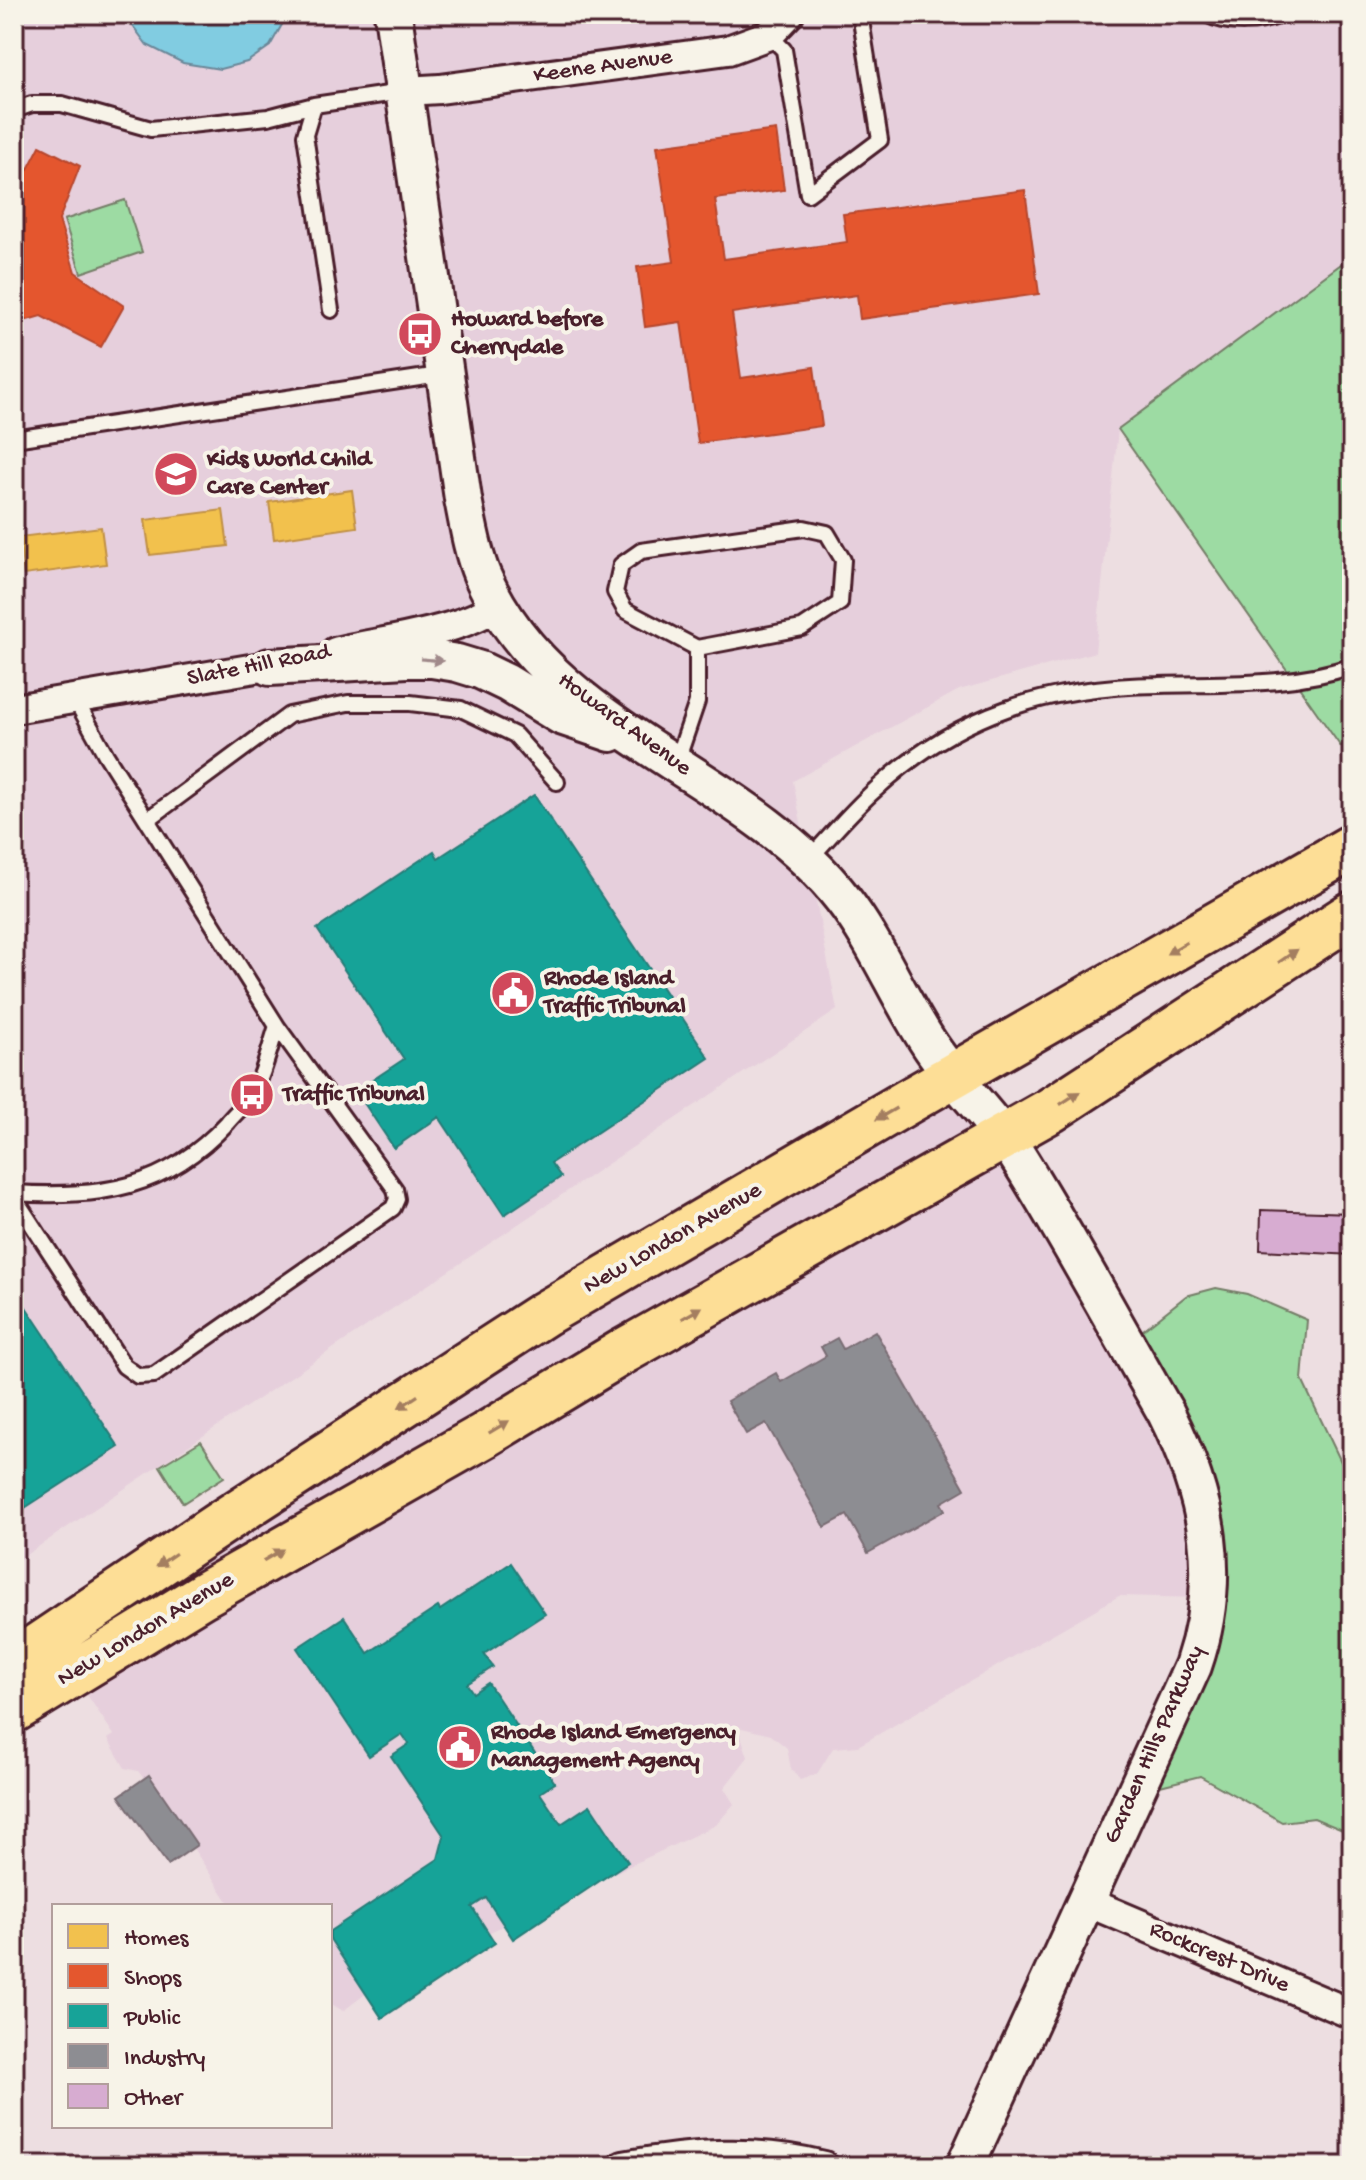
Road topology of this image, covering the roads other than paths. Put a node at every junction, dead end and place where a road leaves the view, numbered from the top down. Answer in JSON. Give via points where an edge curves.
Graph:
{"nodes":[{"id":1,"x":393,"y":14,"type":"edge"},
{"id":2,"x":789,"y":14,"type":"edge"},
{"id":3,"x":860,"y":14,"type":"edge"},
{"id":4,"x":1206,"y":14,"type":"edge"},
{"id":5,"x":1285,"y":14,"type":"edge"},
{"id":6,"x":769,"y":35,"type":"junction"},
{"id":7,"x":405,"y":91,"type":"junction"},
{"id":8,"x":314,"y":105,"type":"junction"},
{"id":9,"x":14,"y":110,"type":"edge"},
{"id":10,"x":331,"y":310,"type":"dead end"},
{"id":11,"x":446,"y":374,"type":"junction"},
{"id":12,"x":14,"y":439,"type":"edge"},
{"id":13,"x":498,"y":604,"type":"junction"},
{"id":14,"x":697,"y":648,"type":"junction"},
{"id":15,"x":1352,"y":666,"type":"edge"},
{"id":16,"x":270,"y":667,"type":"junction"},
{"id":17,"x":75,"y":699,"type":"junction"},
{"id":18,"x":14,"y":709,"type":"edge"},
{"id":19,"x":661,"y":755,"type":"junction"},
{"id":20,"x":557,"y":782,"type":"dead end"},
{"id":21,"x":147,"y":820,"type":"junction"},
{"id":22,"x":1352,"y":847,"type":"edge"},
{"id":23,"x":807,"y":861,"type":"junction"},
{"id":24,"x":1352,"y":914,"type":"edge"},
{"id":25,"x":277,"y":1026,"type":"junction"},
{"id":26,"x":954,"y":1076,"type":"junction"},
{"id":27,"x":1002,"y":1136,"type":"junction"},
{"id":28,"x":14,"y":1195,"type":"edge"},
{"id":29,"x":14,"y":1662,"type":"edge"},
{"id":30,"x":14,"y":1710,"type":"edge"},
{"id":31,"x":1085,"y":1901,"type":"junction"},
{"id":32,"x":1352,"y":2014,"type":"edge"},
{"id":33,"x":623,"y":2166,"type":"edge"},
{"id":34,"x":824,"y":2166,"type":"edge"},
{"id":35,"x":965,"y":2166,"type":"edge"}],
"edges":[{"from":1,"to":7,"type":"street","name":"Howard Avenue"},
{"from":2,"to":6,"type":"street","name":"Keene Avenue"},
{"from":3,"to":6,"type":"lane","via":[[880,140],[808,194],[784,50]]},
{"from":4,"to":5,"type":"lane","via":[[1239,22]]},
{"from":6,"to":7,"type":"street","name":"Keene Avenue","via":[[728,50]]},
{"from":7,"to":8,"type":"lane"},
{"from":7,"to":11,"type":"street","name":"Howard Avenue"},
{"from":8,"to":9,"type":"lane","via":[[268,117],[151,129],[62,104]]},
{"from":8,"to":10,"type":"lane","via":[[305,135]]},
{"from":11,"to":12,"type":"lane"},
{"from":11,"to":13,"type":"street","name":"Howard Avenue","via":[[469,527],[481,571]]},
{"from":13,"to":16,"type":"street","name":"Slate Hill Road","via":[[464,624]]},
{"from":13,"to":19,"type":"street","name":"Howard Avenue","via":[[552,672]]},
{"from":14,"to":14,"type":"lane","via":[[625,610],[615,592],[621,565],[641,551],[804,528],[827,533],[843,560],[840,603],[802,628]]},
{"from":14,"to":19,"type":"lane","via":[[697,702]]},
{"from":15,"to":23,"type":"lane","via":[[1283,680],[1093,688],[1032,700],[972,723],[895,772]]},
{"from":16,"to":17,"type":"street","name":"Slate Hill Road"},
{"from":16,"to":19,"type":"street","one_way":true,"via":[[407,659],[457,663],[507,683],[561,716]]},
{"from":17,"to":18,"type":"street","name":"Slate Hill Road"},
{"from":17,"to":21,"type":"lane"},
{"from":19,"to":23,"type":"street","name":"Howard Avenue","via":[[769,828]]},
{"from":20,"to":21,"type":"lane","via":[[515,735],[461,709],[348,703],[289,715]]},
{"from":21,"to":25,"type":"lane"},
{"from":22,"to":26,"type":"main road","name":"New London Avenue","one_way":true},
{"from":23,"to":26,"type":"street","name":"Howard Avenue","via":[[855,916]]},
{"from":27,"to":24,"type":"main road","name":"New London Avenue","one_way":true},
{"from":25,"to":28,"type":"lane","via":[[252,1095],[214,1137],[175,1166],[141,1184],[68,1196]]},
{"from":25,"to":28,"type":"lane","via":[[395,1189],[397,1199],[393,1208],[154,1375],[138,1376],[124,1366]]},
{"from":26,"to":27,"type":"street","name":"Garden Hills Parkway"},
{"from":26,"to":29,"type":"main road","name":"New London Avenue","one_way":true,"via":[[544,1314]]},
{"from":30,"to":27,"type":"main road","name":"New London Avenue","one_way":true,"via":[[203,1595]]},
{"from":27,"to":31,"type":"street","name":"Garden Hills Parkway","via":[[1177,1436],[1199,1491],[1208,1545],[1204,1629],[1193,1666]]},
{"from":31,"to":32,"type":"street","name":"Rockcrest Drive"},
{"from":31,"to":35,"type":"street","name":"Garden Hills Parkway"},
{"from":33,"to":34,"type":"street","via":[[718,2153]]}]}
